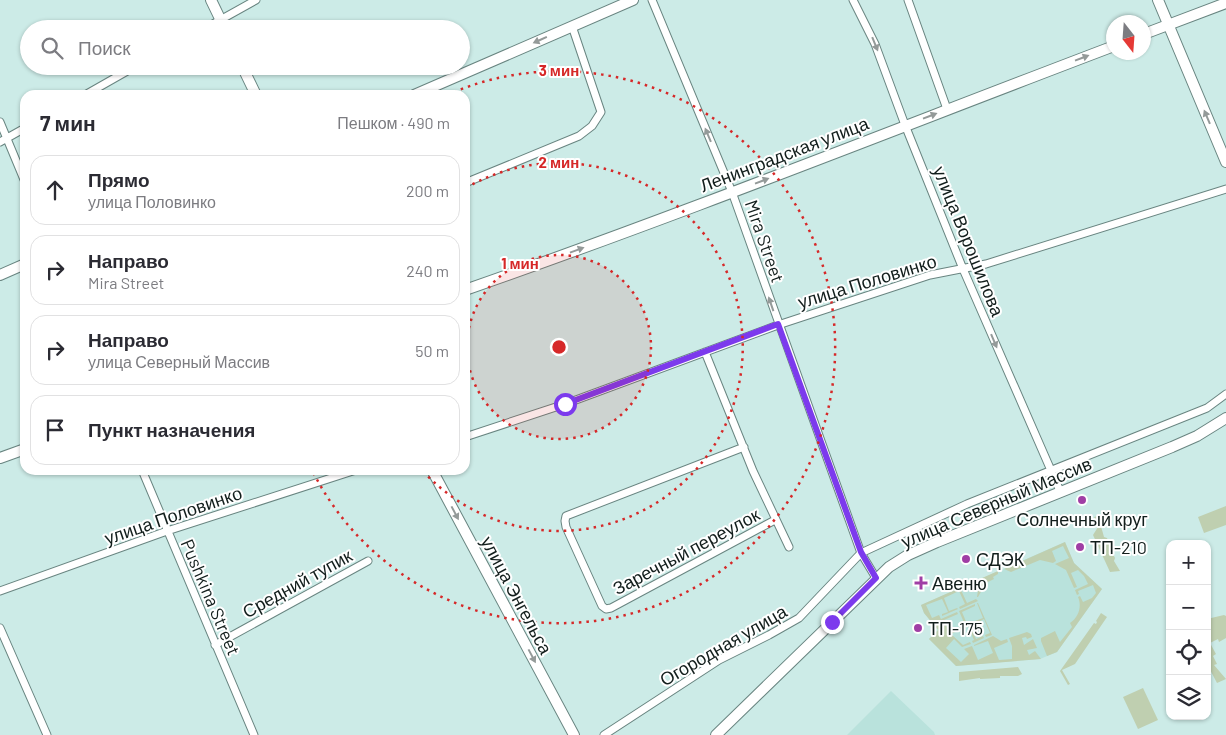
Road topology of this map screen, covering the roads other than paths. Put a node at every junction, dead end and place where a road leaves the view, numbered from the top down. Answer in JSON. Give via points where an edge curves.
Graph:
{"nodes":[{"id":1,"x":211,"y":0,"type":"edge"},
{"id":2,"x":256,"y":0,"type":"edge"},
{"id":3,"x":634,"y":0,"type":"edge"},
{"id":4,"x":652,"y":0,"type":"edge"},
{"id":5,"x":853,"y":0,"type":"edge"},
{"id":6,"x":908,"y":0,"type":"edge"},
{"id":7,"x":1158,"y":0,"type":"edge"},
{"id":8,"x":1226,"y":3,"type":"edge"},
{"id":9,"x":220,"y":20,"type":"edge"},
{"id":10,"x":228,"y":20,"type":"edge"},
{"id":11,"x":1169,"y":24,"type":"junction"},
{"id":12,"x":572,"y":26,"type":"junction"},
{"id":13,"x":1151,"y":31,"type":"edge"},
{"id":14,"x":1106,"y":49,"type":"edge"},
{"id":15,"x":470,"y":71,"type":"edge"},
{"id":16,"x":120,"y":75,"type":"edge"},
{"id":17,"x":246,"y":75,"type":"edge"},
{"id":18,"x":460,"y":75,"type":"edge"},
{"id":19,"x":94,"y":90,"type":"edge"},
{"id":20,"x":254,"y":90,"type":"edge"},
{"id":21,"x":425,"y":90,"type":"edge"},
{"id":22,"x":947,"y":110,"type":"junction"},
{"id":23,"x":0,"y":122,"type":"edge"},
{"id":24,"x":905,"y":125,"type":"junction"},
{"id":25,"x":20,"y":131,"type":"edge"},
{"id":26,"x":4,"y":140,"type":"edge"},
{"id":27,"x":1226,"y":162,"type":"edge"},
{"id":28,"x":20,"y":172,"type":"edge"},
{"id":29,"x":470,"y":181,"type":"edge"},
{"id":30,"x":1226,"y":188,"type":"edge"},
{"id":31,"x":732,"y":192,"type":"junction"},
{"id":32,"x":20,"y":266,"type":"edge"},
{"id":33,"x":963,"y":269,"type":"junction"},
{"id":34,"x":0,"y":275,"type":"edge"},
{"id":35,"x":470,"y":288,"type":"edge"},
{"id":36,"x":778,"y":324,"type":"junction"},
{"id":37,"x":705,"y":352,"type":"junction"},
{"id":38,"x":1226,"y":394,"type":"edge"},
{"id":39,"x":1226,"y":418,"type":"edge"},
{"id":40,"x":470,"y":435,"type":"edge"},
{"id":41,"x":744,"y":447,"type":"junction"},
{"id":42,"x":20,"y":451,"type":"edge"},
{"id":43,"x":0,"y":458,"type":"edge"},
{"id":44,"x":1050,"y":472,"type":"junction"},
{"id":45,"x":144,"y":475,"type":"edge"},
{"id":46,"x":341,"y":475,"type":"edge"},
{"id":47,"x":435,"y":475,"type":"edge"},
{"id":48,"x":1060,"y":491,"type":"junction"},
{"id":49,"x":775,"y":520,"type":"junction"},
{"id":50,"x":167,"y":531,"type":"junction"},
{"id":51,"x":789,"y":547,"type":"dead end"},
{"id":52,"x":861,"y":552,"type":"junction"},
{"id":53,"x":368,"y":561,"type":"dead end"},
{"id":54,"x":876,"y":578,"type":"junction"},
{"id":55,"x":0,"y":590,"type":"edge"},
{"id":56,"x":0,"y":628,"type":"edge"},
{"id":57,"x":215,"y":645,"type":"junction"},
{"id":58,"x":47,"y":735,"type":"edge"},
{"id":59,"x":254,"y":735,"type":"edge"},
{"id":60,"x":574,"y":735,"type":"edge"},
{"id":61,"x":604,"y":735,"type":"edge"},
{"id":62,"x":716,"y":735,"type":"edge"}],
"edges":[{"from":1,"to":9,"type":"street"},
{"from":2,"to":10,"type":"street"},
{"from":3,"to":12,"type":"street"},
{"from":31,"to":4,"type":"street","name":"Mira Street","one_way":true},
{"from":5,"to":24,"type":"street","name":"улица Ворошилова","one_way":true,"via":[[875,44]]},
{"from":6,"to":22,"type":"street"},
{"from":7,"to":11,"type":"street"},
{"from":8,"to":11,"type":"street"},
{"from":11,"to":13,"type":"street"},
{"from":27,"to":11,"type":"street","one_way":true},
{"from":12,"to":15,"type":"street","one_way":true},
{"from":12,"to":29,"type":"street","via":[[601,112],[592,126],[579,136]]},
{"from":22,"to":14,"type":"street","name":"Ленинградская улица","one_way":true},
{"from":16,"to":19,"type":"street"},
{"from":17,"to":20,"type":"street"},
{"from":18,"to":21,"type":"street","one_way":true},
{"from":24,"to":22,"type":"street","name":"Ленинградская улица","one_way":true},
{"from":23,"to":26,"type":"street"},
{"from":31,"to":24,"type":"street","name":"Ленинградская улица","one_way":true},
{"from":24,"to":33,"type":"street","name":"улица Ворошилова"},
{"from":25,"to":26,"type":"street"},
{"from":26,"to":28,"type":"street"},
{"from":30,"to":33,"type":"street","name":"улица Половинко"},
{"from":35,"to":31,"type":"street","name":"Ленинградская улица","one_way":true},
{"from":36,"to":31,"type":"street","name":"Mira Street","one_way":true},
{"from":32,"to":34,"type":"street"},
{"from":33,"to":36,"type":"street","name":"улица Половинко","via":[[930,276]]},
{"from":33,"to":44,"type":"street","name":"улица Ворошилова","one_way":true},
{"from":36,"to":37,"type":"street","name":"улица Половинко"},
{"from":36,"to":52,"type":"street","name":"Mira Street"},
{"from":37,"to":40,"type":"street","name":"улица Половинко"},
{"from":37,"to":41,"type":"street","name":"Заречный переулок"},
{"from":38,"to":44,"type":"street","name":"Огородная улица","via":[[1207,408]]},
{"from":39,"to":48,"type":"street","name":"улица Северный Массив","via":[[1172,447]]},
{"from":41,"to":49,"type":"street","name":"Заречный переулок"},
{"from":41,"to":49,"type":"street","name":"Заречный переулок","via":[[566,516],[566,527],[606,609]]},
{"from":42,"to":43,"type":"street"},
{"from":44,"to":48,"type":"street","name":"улица Ворошилова"},
{"from":44,"to":52,"type":"street","name":"Огородная улица"},
{"from":45,"to":50,"type":"street","name":"Pushkina Street"},
{"from":46,"to":50,"type":"street","name":"улица Половинко"},
{"from":47,"to":60,"type":"street","name":"улица Энгельса","one_way":true},
{"from":48,"to":54,"type":"street","name":"улица Северный Массив","via":[[908,555]]},
{"from":49,"to":51,"type":"street","name":"Заречный переулок"},
{"from":50,"to":55,"type":"street","name":"улица Половинко"},
{"from":50,"to":57,"type":"street","name":"Pushkina Street"},
{"from":52,"to":54,"type":"street","name":"Mira Street"},
{"from":52,"to":61,"type":"street","name":"Огородная улица","via":[[799,618],[719,660]]},
{"from":53,"to":57,"type":"street","name":"Средний тупик"},
{"from":54,"to":62,"type":"street","name":"улица Северный Массив"},
{"from":56,"to":58,"type":"street"},
{"from":57,"to":59,"type":"street","name":"Pushkina Street"}]}
